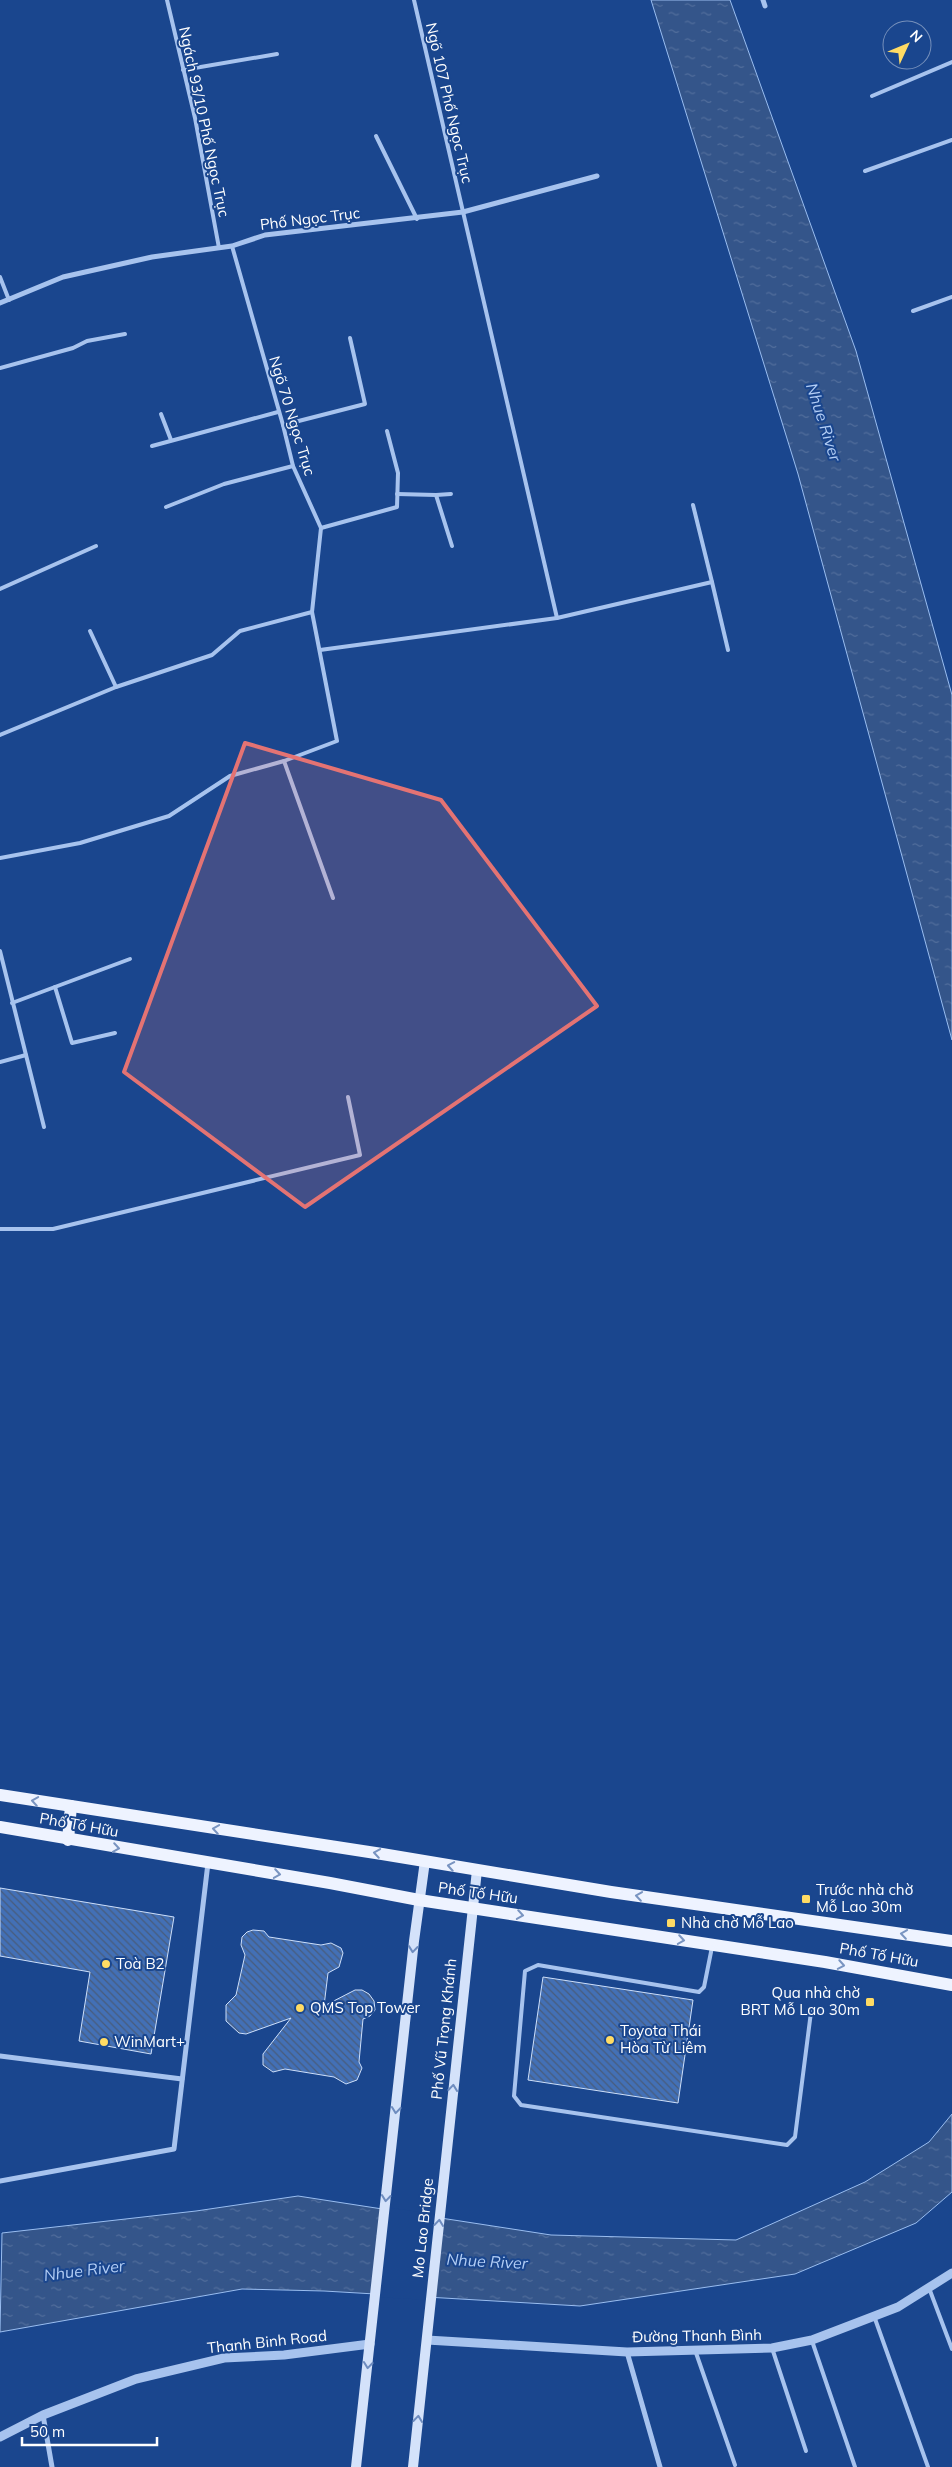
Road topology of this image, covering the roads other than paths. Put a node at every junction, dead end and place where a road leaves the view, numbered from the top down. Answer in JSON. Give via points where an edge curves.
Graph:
{"nodes":[{"id":1,"x":167,"y":0,"type":"edge"},
{"id":2,"x":414,"y":0,"type":"edge"},
{"id":3,"x":278,"y":54,"type":"dead end"},
{"id":4,"x":952,"y":62,"type":"edge"},
{"id":5,"x":184,"y":70,"type":"junction"},
{"id":6,"x":872,"y":96,"type":"dead end"},
{"id":7,"x":376,"y":136,"type":"dead end"},
{"id":8,"x":952,"y":140,"type":"edge"},
{"id":9,"x":865,"y":171,"type":"dead end"},
{"id":10,"x":597,"y":176,"type":"dead end"},
{"id":11,"x":463,"y":212,"type":"junction"},
{"id":12,"x":417,"y":219,"type":"junction"},
{"id":13,"x":232,"y":246,"type":"junction"},
{"id":14,"x":219,"y":248,"type":"junction"},
{"id":15,"x":0,"y":278,"type":"edge"},
{"id":16,"x":952,"y":297,"type":"edge"},
{"id":17,"x":9,"y":300,"type":"junction"},
{"id":18,"x":0,"y":303,"type":"edge"},
{"id":19,"x":913,"y":311,"type":"dead end"},
{"id":20,"x":125,"y":334,"type":"dead end"},
{"id":21,"x":350,"y":338,"type":"dead end"},
{"id":22,"x":0,"y":368,"type":"edge"},
{"id":23,"x":278,"y":412,"type":"junction"},
{"id":24,"x":161,"y":414,"type":"dead end"},
{"id":25,"x":283,"y":425,"type":"junction"},
{"id":26,"x":387,"y":431,"type":"dead end"},
{"id":27,"x":170,"y":440,"type":"junction"},
{"id":28,"x":152,"y":446,"type":"dead end"},
{"id":29,"x":293,"y":466,"type":"junction"},
{"id":30,"x":397,"y":494,"type":"junction"},
{"id":31,"x":452,"y":494,"type":"dead end"},
{"id":32,"x":436,"y":495,"type":"junction"},
{"id":33,"x":693,"y":505,"type":"dead end"},
{"id":34,"x":166,"y":507,"type":"dead end"},
{"id":35,"x":321,"y":528,"type":"junction"},
{"id":36,"x":96,"y":546,"type":"dead end"},
{"id":37,"x":452,"y":546,"type":"dead end"},
{"id":38,"x":712,"y":582,"type":"junction"},
{"id":39,"x":0,"y":590,"type":"edge"},
{"id":40,"x":312,"y":612,"type":"junction"},
{"id":41,"x":557,"y":618,"type":"junction"},
{"id":42,"x":90,"y":631,"type":"dead end"},
{"id":43,"x":320,"y":650,"type":"junction"},
{"id":44,"x":728,"y":650,"type":"dead end"},
{"id":45,"x":116,"y":687,"type":"junction"},
{"id":46,"x":0,"y":735,"type":"edge"},
{"id":47,"x":284,"y":761,"type":"junction"},
{"id":48,"x":0,"y":858,"type":"edge"},
{"id":49,"x":334,"y":898,"type":"dead end"},
{"id":50,"x":0,"y":951,"type":"edge"},
{"id":51,"x":130,"y":959,"type":"dead end"},
{"id":52,"x":55,"y":987,"type":"junction"},
{"id":53,"x":12,"y":1003,"type":"junction"},
{"id":54,"x":114,"y":1033,"type":"dead end"},
{"id":55,"x":26,"y":1055,"type":"junction"},
{"id":56,"x":0,"y":1062,"type":"edge"},
{"id":57,"x":348,"y":1097,"type":"dead end"},
{"id":58,"x":44,"y":1127,"type":"dead end"},
{"id":59,"x":0,"y":1229,"type":"edge"},
{"id":60,"x":0,"y":1795,"type":"edge"},
{"id":61,"x":71,"y":1806,"type":"junction"},
{"id":62,"x":0,"y":1827,"type":"edge"},
{"id":63,"x":68,"y":1840,"type":"junction"},
{"id":64,"x":425,"y":1861,"type":"junction"},
{"id":65,"x":208,"y":1863,"type":"junction"},
{"id":66,"x":477,"y":1870,"type":"junction"},
{"id":67,"x":419,"y":1900,"type":"junction"},
{"id":68,"x":472,"y":1908,"type":"junction"},
{"id":69,"x":952,"y":1941,"type":"edge"},
{"id":70,"x":712,"y":1945,"type":"junction"},
{"id":71,"x":952,"y":1985,"type":"edge"},
{"id":72,"x":810,"y":2012,"type":"dead end"},
{"id":73,"x":0,"y":2056,"type":"edge"},
{"id":74,"x":182,"y":2079,"type":"junction"},
{"id":75,"x":446,"y":2154,"type":"joint"},
{"id":76,"x":0,"y":2181,"type":"edge"},
{"id":77,"x":952,"y":2273,"type":"edge"},
{"id":78,"x":929,"y":2288,"type":"junction"},
{"id":79,"x":874,"y":2316,"type":"junction"},
{"id":80,"x":427,"y":2340,"type":"junction"},
{"id":81,"x":812,"y":2340,"type":"junction"},
{"id":82,"x":370,"y":2344,"type":"junction"},
{"id":83,"x":772,"y":2348,"type":"junction"},
{"id":84,"x":952,"y":2349,"type":"edge"},
{"id":85,"x":695,"y":2350,"type":"junction"},
{"id":86,"x":627,"y":2352,"type":"junction"},
{"id":87,"x":43,"y":2415,"type":"junction"},
{"id":88,"x":0,"y":2437,"type":"edge"},
{"id":89,"x":806,"y":2451,"type":"dead end"},
{"id":90,"x":735,"y":2465,"type":"dead end"},
{"id":91,"x":52,"y":2467,"type":"edge"},
{"id":92,"x":356,"y":2467,"type":"edge"},
{"id":93,"x":413,"y":2467,"type":"edge"},
{"id":94,"x":660,"y":2467,"type":"edge"},
{"id":95,"x":855,"y":2467,"type":"edge"},
{"id":96,"x":928,"y":2467,"type":"edge"}],
"edges":[{"from":1,"to":5,"type":"lane","name":"Ngách 93/10 Phố Ngọc Trục"},
{"from":2,"to":11,"type":"lane","name":"Ngõ 107 Phố Ngọc Trục"},
{"from":3,"to":5,"type":"lane"},
{"from":4,"to":6,"type":"lane"},
{"from":5,"to":14,"type":"lane","name":"Ngách 93/10 Phố Ngọc Trục"},
{"from":7,"to":12,"type":"lane"},
{"from":8,"to":9,"type":"lane"},
{"from":10,"to":11,"type":"street","name":"Phố Ngọc Trục"},
{"from":11,"to":12,"type":"street","name":"Phố Ngọc Trục"},
{"from":11,"to":41,"type":"lane","name":"Ngõ 107 Phố Ngọc Trục"},
{"from":12,"to":13,"type":"street","name":"Phố Ngọc Trục","via":[[265,235]]},
{"from":13,"to":14,"type":"street","name":"Phố Ngọc Trục"},
{"from":13,"to":23,"type":"lane","name":"Ngõ 70 Ngọc Trục"},
{"from":14,"to":17,"type":"street","name":"Phố Ngọc Trục","via":[[152,257],[63,277]]},
{"from":15,"to":17,"type":"lane"},
{"from":16,"to":19,"type":"lane"},
{"from":17,"to":18,"type":"street","name":"Phố Ngọc Trục"},
{"from":20,"to":22,"type":"lane","via":[[86,341],[73,348]]},
{"from":21,"to":25,"type":"lane","via":[[365,404]]},
{"from":23,"to":25,"type":"lane","name":"Ngõ 70 Ngọc Trục"},
{"from":23,"to":27,"type":"lane"},
{"from":24,"to":27,"type":"lane"},
{"from":25,"to":29,"type":"lane","name":"Ngõ 70 Ngọc Trục"},
{"from":26,"to":30,"type":"lane","via":[[398,473]]},
{"from":27,"to":28,"type":"lane"},
{"from":29,"to":34,"type":"lane","via":[[224,484]]},
{"from":29,"to":35,"type":"lane","name":"Ngõ 70 Ngọc Trục"},
{"from":30,"to":32,"type":"lane"},
{"from":30,"to":35,"type":"lane","via":[[397,507]]},
{"from":31,"to":32,"type":"lane"},
{"from":32,"to":37,"type":"lane"},
{"from":33,"to":38,"type":"lane"},
{"from":35,"to":40,"type":"lane"},
{"from":36,"to":39,"type":"lane"},
{"from":38,"to":41,"type":"lane"},
{"from":38,"to":44,"type":"lane"},
{"from":40,"to":43,"type":"lane"},
{"from":40,"to":45,"type":"lane","via":[[240,631],[212,655]]},
{"from":41,"to":43,"type":"lane"},
{"from":42,"to":45,"type":"lane"},
{"from":43,"to":47,"type":"lane","via":[[337,741]]},
{"from":45,"to":46,"type":"lane"},
{"from":47,"to":48,"type":"lane","via":[[230,776],[169,816],[80,843]]},
{"from":47,"to":49,"type":"lane"},
{"from":50,"to":53,"type":"lane"},
{"from":51,"to":52,"type":"lane"},
{"from":52,"to":53,"type":"lane"},
{"from":52,"to":54,"type":"lane","via":[[72,1043]]},
{"from":53,"to":55,"type":"lane"},
{"from":55,"to":56,"type":"lane"},
{"from":55,"to":58,"type":"lane"},
{"from":57,"to":59,"type":"lane","via":[[360,1154],[53,1229]]},
{"from":61,"to":60,"type":"main road","name":"Phố Tố Hữu","one_way":true},
{"from":61,"to":63,"type":"main road"},
{"from":64,"to":61,"type":"main road","name":"Phố Tố Hữu","one_way":true},
{"from":62,"to":63,"type":"main road","name":"Phố Tố Hữu"},
{"from":63,"to":65,"type":"main road","name":"Phố Tố Hữu","one_way":true},
{"from":66,"to":64,"type":"main road","name":"Phố Tố Hữu","one_way":true},
{"from":64,"to":67,"type":"main road"},
{"from":65,"to":67,"type":"main road","name":"Phố Tố Hữu","one_way":true},
{"from":65,"to":74,"type":"street"},
{"from":66,"to":68,"type":"main road","name":"Phố Vũ Trọng Khánh"},
{"from":69,"to":66,"type":"main road","name":"Phố Tố Hữu","one_way":true},
{"from":67,"to":68,"type":"main road","name":"Phố Tố Hữu"},
{"from":67,"to":82,"type":"main road","one_way":true},
{"from":68,"to":70,"type":"main road","name":"Phố Tố Hữu","one_way":true},
{"from":75,"to":68,"type":"main road","name":"Phố Vũ Trọng Khánh","one_way":true},
{"from":70,"to":71,"type":"main road","name":"Phố Tố Hữu","one_way":true},
{"from":70,"to":72,"type":"lane","via":[[704,1987],[698,1992],[538,1965],[525,1971],[514,2096],[521,2105],[787,2146],[795,2137]]},
{"from":73,"to":74,"type":"street"},
{"from":74,"to":76,"type":"street","via":[[174,2149]]},
{"from":80,"to":75,"type":"main road","name":"Mo Lao Bridge","one_way":true},
{"from":77,"to":78,"type":"street","name":"Đường Thanh Bình"},
{"from":78,"to":79,"type":"street","name":"Đường Thanh Bình","via":[[898,2307]]},
{"from":78,"to":84,"type":"lane"},
{"from":79,"to":81,"type":"street","name":"Đường Thanh Bình"},
{"from":79,"to":96,"type":"lane"},
{"from":80,"to":86,"type":"street","name":"Đường Thanh Bình"},
{"from":93,"to":80,"type":"main road","one_way":true},
{"from":81,"to":83,"type":"street","name":"Đường Thanh Bình"},
{"from":81,"to":95,"type":"lane"},
{"from":82,"to":87,"type":"street","name":"Thanh Binh Road","via":[[284,2355],[224,2358],[136,2379]]},
{"from":82,"to":92,"type":"main road","one_way":true},
{"from":83,"to":85,"type":"street","name":"Đường Thanh Bình"},
{"from":83,"to":89,"type":"lane"},
{"from":85,"to":86,"type":"street","name":"Đường Thanh Bình"},
{"from":85,"to":90,"type":"lane"},
{"from":86,"to":94,"type":"street"},
{"from":87,"to":88,"type":"street","name":"Thanh Binh Road"},
{"from":87,"to":91,"type":"street"}]}
